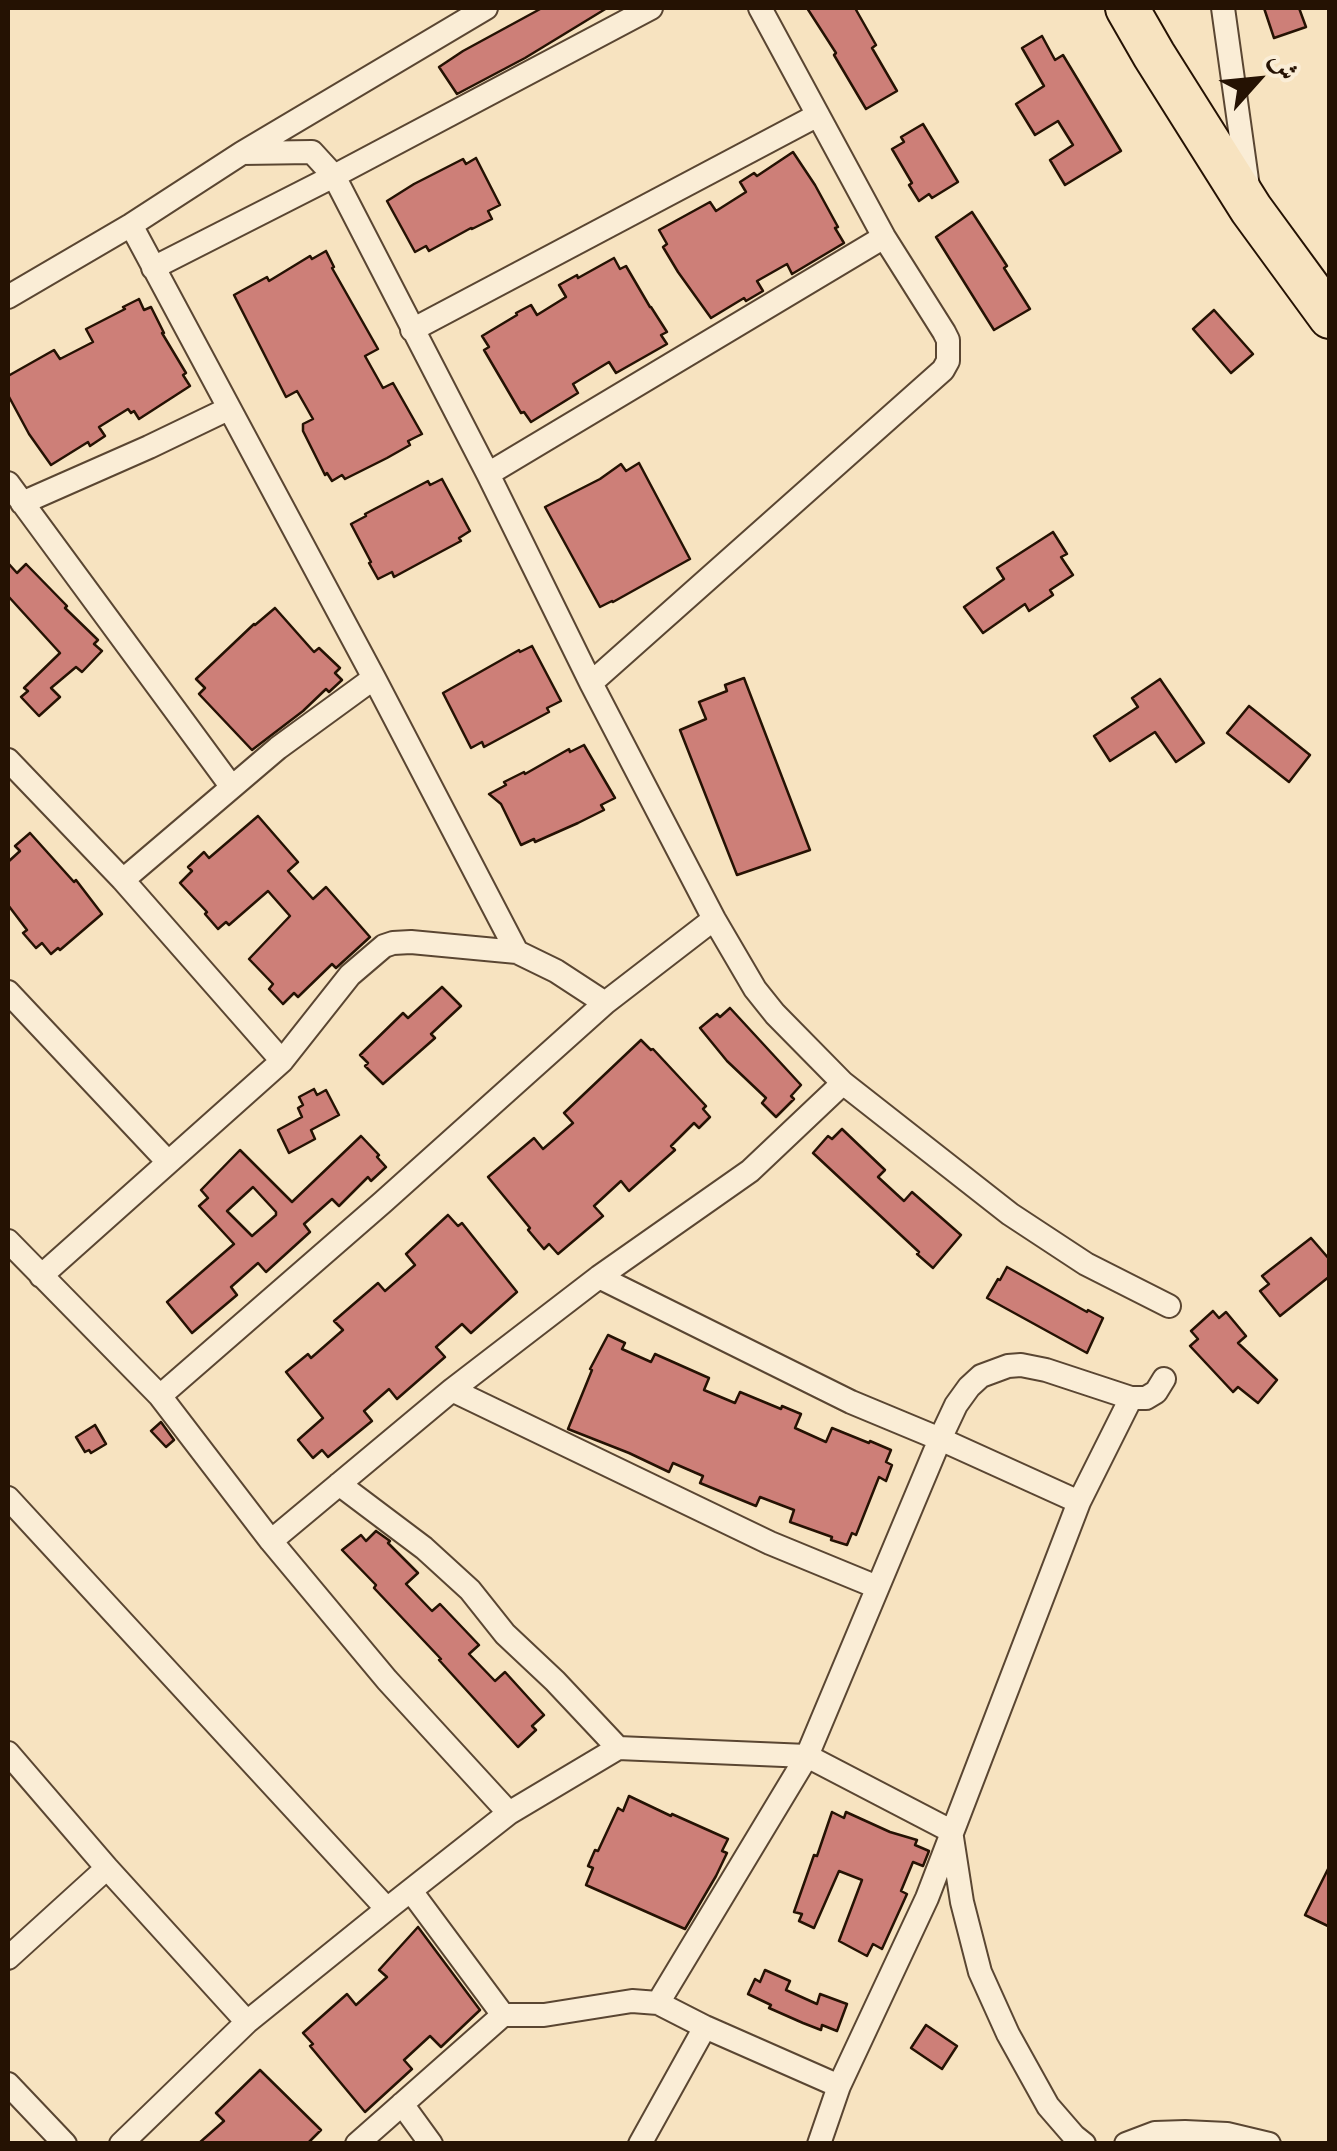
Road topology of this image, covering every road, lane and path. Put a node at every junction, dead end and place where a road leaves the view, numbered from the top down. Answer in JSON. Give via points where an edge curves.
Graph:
{"nodes":[{"id":1,"x":486,"y":8,"type":"edge"},
{"id":2,"x":651,"y":8,"type":"edge"},
{"id":3,"x":760,"y":8,"type":"edge"},
{"id":4,"x":1127,"y":8,"type":"edge"},
{"id":5,"x":1223,"y":8,"type":"edge"},
{"id":6,"x":818,"y":115,"type":"junction"},
{"id":7,"x":242,"y":153,"type":"junction"},
{"id":8,"x":334,"y":176,"type":"junction"},
{"id":9,"x":1251,"y":209,"type":"junction"},
{"id":10,"x":132,"y":226,"type":"junction"},
{"id":11,"x":884,"y":237,"type":"junction"},
{"id":12,"x":153,"y":268,"type":"junction"},
{"id":13,"x":8,"y":297,"type":"edge"},
{"id":14,"x":1330,"y":317,"type":"edge"},
{"id":15,"x":412,"y":330,"type":"junction"},
{"id":16,"x":228,"y":408,"type":"junction"},
{"id":17,"x":488,"y":474,"type":"junction"},
{"id":18,"x":8,"y":483,"type":"edge"},
{"id":19,"x":22,"y":503,"type":"junction"},
{"id":20,"x":374,"y":678,"type":"junction"},
{"id":21,"x":591,"y":683,"type":"junction"},
{"id":22,"x":8,"y":760,"type":"edge"},
{"id":23,"x":232,"y":786,"type":"junction"},
{"id":24,"x":124,"y":880,"type":"junction"},
{"id":25,"x":714,"y":919,"type":"junction"},
{"id":26,"x":517,"y":952,"type":"junction"},
{"id":27,"x":8,"y":992,"type":"edge"},
{"id":28,"x":606,"y":1002,"type":"junction"},
{"id":29,"x":282,"y":1061,"type":"junction"},
{"id":30,"x":843,"y":1083,"type":"junction"},
{"id":31,"x":168,"y":1162,"type":"junction"},
{"id":32,"x":8,"y":1240,"type":"edge"},
{"id":33,"x":41,"y":1276,"type":"junction"},
{"id":34,"x":599,"y":1277,"type":"junction"},
{"id":35,"x":1169,"y":1306,"type":"dead end"},
{"id":36,"x":1164,"y":1379,"type":"dead end"},
{"id":37,"x":452,"y":1390,"type":"junction"},
{"id":38,"x":160,"y":1396,"type":"junction"},
{"id":39,"x":1131,"y":1398,"type":"junction"},
{"id":40,"x":940,"y":1439,"type":"junction"},
{"id":41,"x":339,"y":1484,"type":"junction"},
{"id":42,"x":8,"y":1498,"type":"edge"},
{"id":43,"x":1079,"y":1502,"type":"junction"},
{"id":44,"x":270,"y":1541,"type":"junction"},
{"id":45,"x":876,"y":1588,"type":"junction"},
{"id":46,"x":618,"y":1748,"type":"junction"},
{"id":47,"x":8,"y":1753,"type":"edge"},
{"id":48,"x":807,"y":1756,"type":"junction"},
{"id":49,"x":509,"y":1814,"type":"junction"},
{"id":50,"x":951,"y":1831,"type":"junction"},
{"id":51,"x":107,"y":1868,"type":"junction"},
{"id":52,"x":410,"y":1891,"type":"junction"},
{"id":53,"x":387,"y":1909,"type":"junction"},
{"id":54,"x":8,"y":1958,"type":"edge"},
{"id":55,"x":658,"y":2002,"type":"junction"},
{"id":56,"x":503,"y":2015,"type":"junction"},
{"id":57,"x":247,"y":2022,"type":"junction"},
{"id":58,"x":705,"y":2026,"type":"junction"},
{"id":59,"x":8,"y":2084,"type":"edge"},
{"id":60,"x":839,"y":2086,"type":"junction"},
{"id":61,"x":402,"y":2104,"type":"junction"},
{"id":62,"x":65,"y":2144,"type":"edge"},
{"id":63,"x":121,"y":2144,"type":"edge"},
{"id":64,"x":357,"y":2144,"type":"edge"},
{"id":65,"x":432,"y":2144,"type":"edge"},
{"id":66,"x":640,"y":2144,"type":"edge"},
{"id":67,"x":820,"y":2144,"type":"edge"},
{"id":68,"x":1084,"y":2144,"type":"edge"},
{"id":69,"x":1126,"y":2144,"type":"edge"},
{"id":70,"x":1269,"y":2144,"type":"edge"}],
"edges":[{"from":1,"to":7,"type":"street"},
{"from":2,"to":8,"type":"street"},
{"from":3,"to":6,"type":"street"},
{"from":4,"to":9,"type":"highway"},
{"from":5,"to":9,"type":"street"},
{"from":6,"to":11,"type":"street"},
{"from":6,"to":15,"type":"street"},
{"from":7,"to":8,"type":"street","via":[[312,152]]},
{"from":7,"to":10,"type":"street"},
{"from":8,"to":12,"type":"street"},
{"from":8,"to":15,"type":"street"},
{"from":9,"to":14,"type":"highway"},
{"from":10,"to":12,"type":"street"},
{"from":10,"to":13,"type":"street"},
{"from":11,"to":17,"type":"street"},
{"from":11,"to":21,"type":"street","via":[[948,340],[942,370]]},
{"from":12,"to":16,"type":"street"},
{"from":15,"to":17,"type":"street"},
{"from":16,"to":19,"type":"street"},
{"from":16,"to":20,"type":"street"},
{"from":17,"to":21,"type":"street"},
{"from":18,"to":19,"type":"street"},
{"from":19,"to":23,"type":"street"},
{"from":20,"to":23,"type":"street"},
{"from":20,"to":26,"type":"street"},
{"from":21,"to":25,"type":"street"},
{"from":22,"to":24,"type":"street"},
{"from":23,"to":24,"type":"street"},
{"from":24,"to":29,"type":"street"},
{"from":25,"to":28,"type":"street"},
{"from":25,"to":30,"type":"street","via":[[774,1014]]},
{"from":26,"to":28,"type":"street"},
{"from":26,"to":29,"type":"street","via":[[384,946],[350,974]]},
{"from":27,"to":31,"type":"street"},
{"from":28,"to":38,"type":"street"},
{"from":29,"to":31,"type":"street"},
{"from":30,"to":34,"type":"street","via":[[750,1171]]},
{"from":30,"to":35,"type":"street","via":[[1010,1214],[1086,1264]]},
{"from":31,"to":33,"type":"street"},
{"from":32,"to":33,"type":"street"},
{"from":33,"to":38,"type":"street"},
{"from":34,"to":37,"type":"street"},
{"from":34,"to":40,"type":"street"},
{"from":36,"to":39,"type":"street","via":[[1146,1398]]},
{"from":37,"to":41,"type":"street"},
{"from":37,"to":45,"type":"street"},
{"from":38,"to":44,"type":"street"},
{"from":39,"to":40,"type":"street","via":[[1034,1367],[1008,1366],[970,1387]]},
{"from":39,"to":43,"type":"street"},
{"from":40,"to":43,"type":"street"},
{"from":40,"to":45,"type":"street"},
{"from":41,"to":44,"type":"street"},
{"from":41,"to":46,"type":"street","via":[[470,1590]]},
{"from":42,"to":53,"type":"street"},
{"from":43,"to":50,"type":"street"},
{"from":44,"to":49,"type":"street"},
{"from":45,"to":48,"type":"street"},
{"from":46,"to":48,"type":"street"},
{"from":46,"to":49,"type":"street"},
{"from":47,"to":51,"type":"street"},
{"from":48,"to":50,"type":"street"},
{"from":48,"to":55,"type":"street"},
{"from":49,"to":52,"type":"street"},
{"from":50,"to":60,"type":"street"},
{"from":50,"to":68,"type":"street","via":[[980,1972],[1048,2106]]},
{"from":51,"to":54,"type":"street"},
{"from":51,"to":57,"type":"street"},
{"from":52,"to":53,"type":"street"},
{"from":52,"to":56,"type":"street"},
{"from":53,"to":57,"type":"street"},
{"from":55,"to":56,"type":"street"},
{"from":55,"to":58,"type":"street"},
{"from":56,"to":61,"type":"street"},
{"from":57,"to":63,"type":"street"},
{"from":58,"to":60,"type":"street"},
{"from":58,"to":66,"type":"street"},
{"from":59,"to":62,"type":"street"},
{"from":60,"to":67,"type":"street"},
{"from":61,"to":64,"type":"street"},
{"from":61,"to":65,"type":"street"},
{"from":69,"to":70,"type":"street","via":[[1185,2132]]}]}
